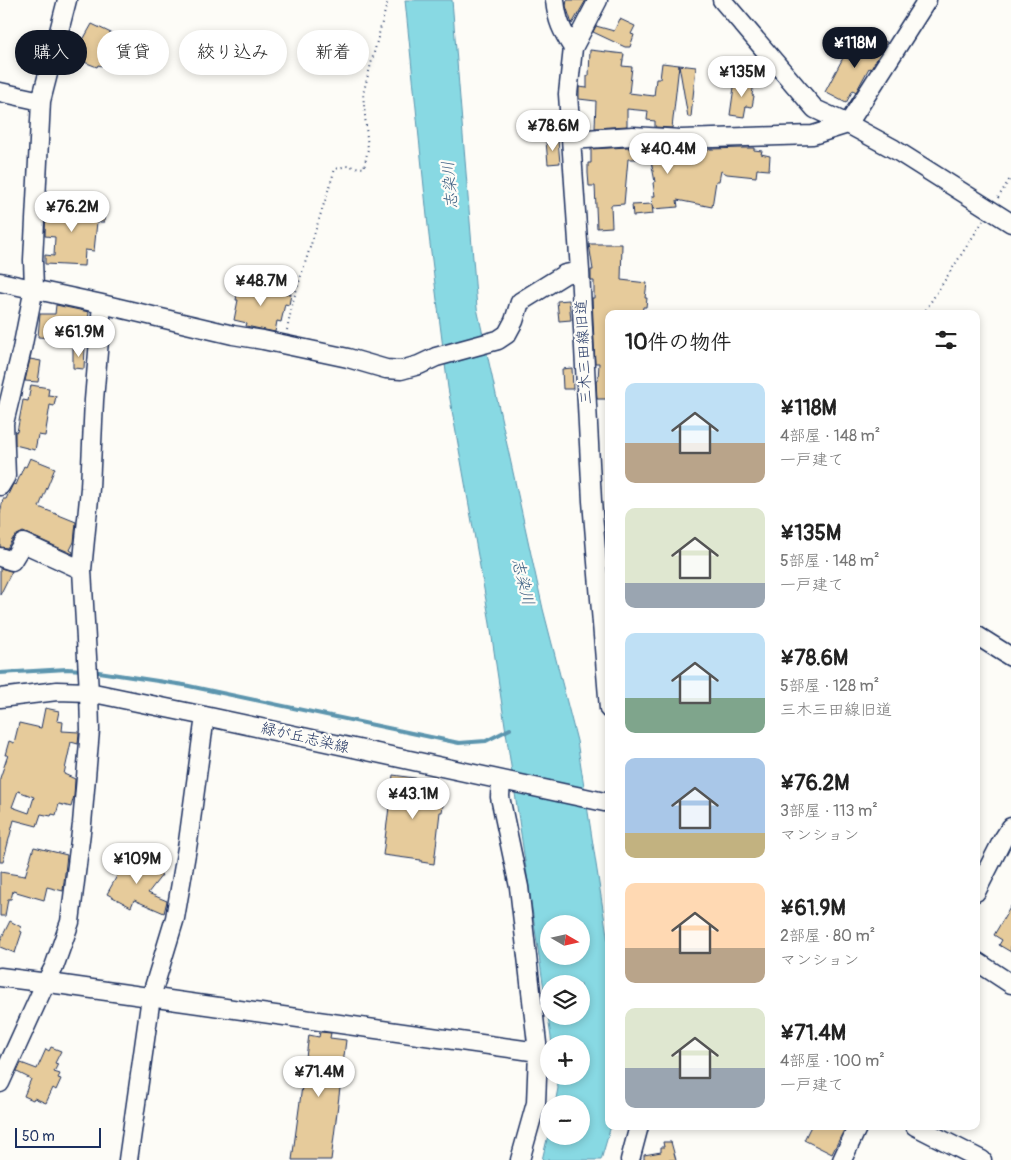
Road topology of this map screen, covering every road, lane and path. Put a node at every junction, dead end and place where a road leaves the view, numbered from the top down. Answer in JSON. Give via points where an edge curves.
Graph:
{"nodes":[{"id":1,"x":67,"y":0,"type":"edge"},
{"id":2,"x":388,"y":0,"type":"edge"},
{"id":3,"x":555,"y":0,"type":"edge"},
{"id":4,"x":598,"y":0,"type":"edge"},
{"id":5,"x":722,"y":0,"type":"edge"},
{"id":6,"x":927,"y":0,"type":"edge"},
{"id":7,"x":573,"y":48,"type":"junction"},
{"id":8,"x":0,"y":92,"type":"edge"},
{"id":9,"x":41,"y":101,"type":"junction"},
{"id":10,"x":848,"y":124,"type":"junction"},
{"id":11,"x":571,"y":140,"type":"junction"},
{"id":12,"x":1011,"y":177,"type":"edge"},
{"id":13,"x":990,"y":210,"type":"junction"},
{"id":14,"x":1011,"y":223,"type":"edge"},
{"id":15,"x":580,"y":271,"type":"junction"},
{"id":16,"x":0,"y":282,"type":"edge"},
{"id":17,"x":34,"y":288,"type":"junction"},
{"id":18,"x":102,"y":304,"type":"junction"},
{"id":19,"x":926,"y":310,"type":"edge"},
{"id":20,"x":284,"y":344,"type":"junction"},
{"id":21,"x":2,"y":423,"type":"edge"},
{"id":22,"x":0,"y":486,"type":"edge"},
{"id":23,"x":600,"y":502,"type":"edge"},
{"id":24,"x":0,"y":557,"type":"edge"},
{"id":25,"x":82,"y":570,"type":"junction"},
{"id":26,"x":605,"y":617,"type":"edge"},
{"id":27,"x":980,"y":638,"type":"edge"},
{"id":28,"x":1011,"y":657,"type":"edge"},
{"id":29,"x":89,"y":692,"type":"junction"},
{"id":30,"x":0,"y":698,"type":"edge"},
{"id":31,"x":205,"y":716,"type":"junction"},
{"id":32,"x":501,"y":780,"type":"junction"},
{"id":33,"x":605,"y":803,"type":"edge"},
{"id":34,"x":1011,"y":827,"type":"edge"},
{"id":35,"x":980,"y":884,"type":"edge"},
{"id":36,"x":980,"y":964,"type":"edge"},
{"id":37,"x":0,"y":978,"type":"edge"},
{"id":38,"x":45,"y":984,"type":"junction"},
{"id":39,"x":1011,"y":984,"type":"edge"},
{"id":40,"x":151,"y":997,"type":"junction"},
{"id":41,"x":538,"y":1052,"type":"junction"},
{"id":42,"x":0,"y":1083,"type":"edge"},
{"id":43,"x":638,"y":1130,"type":"edge"},
{"id":44,"x":856,"y":1130,"type":"edge"},
{"id":45,"x":923,"y":1130,"type":"edge"},
{"id":46,"x":128,"y":1160,"type":"edge"},
{"id":47,"x":520,"y":1160,"type":"edge"},
{"id":48,"x":630,"y":1160,"type":"edge"},
{"id":49,"x":842,"y":1160,"type":"edge"},
{"id":50,"x":982,"y":1160,"type":"edge"}],
"edges":[{"from":1,"to":9,"type":"street"},
{"from":2,"to":20,"type":"path","via":[[363,94],[368,149],[364,168],[346,166],[335,169],[293,301]]},
{"from":3,"to":7,"type":"street","via":[[557,18]]},
{"from":4,"to":7,"type":"street","name":"三木三田線旧道"},
{"from":5,"to":10,"type":"street","via":[[815,109]]},
{"from":6,"to":10,"type":"street"},
{"from":7,"to":11,"type":"street","name":"三木三田線旧道","via":[[568,94]]},
{"from":8,"to":9,"type":"street"},
{"from":9,"to":17,"type":"street"},
{"from":10,"to":11,"type":"street","via":[[812,135],[681,139],[633,136]]},
{"from":10,"to":13,"type":"street"},
{"from":11,"to":15,"type":"street","name":"三木三田線旧道"},
{"from":12,"to":13,"type":"path"},
{"from":13,"to":14,"type":"street"},
{"from":13,"to":19,"type":"path"},
{"from":15,"to":20,"type":"street","via":[[565,274],[520,302],[507,334],[498,340],[401,370]]},
{"from":15,"to":23,"type":"street","name":"三木三田線旧道"},
{"from":16,"to":17,"type":"street"},
{"from":17,"to":18,"type":"street"},
{"from":17,"to":21,"type":"street"},
{"from":18,"to":20,"type":"street","via":[[233,336]]},
{"from":18,"to":25,"type":"street"},
{"from":21,"to":22,"type":"street","via":[[6,476]]},
{"from":23,"to":26,"type":"street","name":"三木三田線旧道"},
{"from":24,"to":25,"type":"street","via":[[12,561],[23,542]]},
{"from":25,"to":29,"type":"street"},
{"from":27,"to":28,"type":"street"},
{"from":29,"to":30,"type":"street","name":"緑が丘志染線","via":[[57,691]]},
{"from":29,"to":31,"type":"street","name":"緑が丘志染線"},
{"from":29,"to":38,"type":"street","via":[[88,758],[70,922]]},
{"from":31,"to":32,"type":"street","name":"緑が丘志染線"},
{"from":31,"to":40,"type":"street","via":[[175,918]]},
{"from":32,"to":33,"type":"street","name":"緑が丘志染線"},
{"from":32,"to":41,"type":"street","via":[[500,797],[520,888]]},
{"from":34,"to":35,"type":"street"},
{"from":36,"to":39,"type":"street"},
{"from":37,"to":38,"type":"street"},
{"from":38,"to":40,"type":"street"},
{"from":38,"to":42,"type":"street"},
{"from":40,"to":41,"type":"street"},
{"from":40,"to":46,"type":"street"},
{"from":41,"to":47,"type":"street","via":[[536,1104]]},
{"from":43,"to":48,"type":"street"},
{"from":44,"to":49,"type":"street"},
{"from":45,"to":50,"type":"street"}]}
